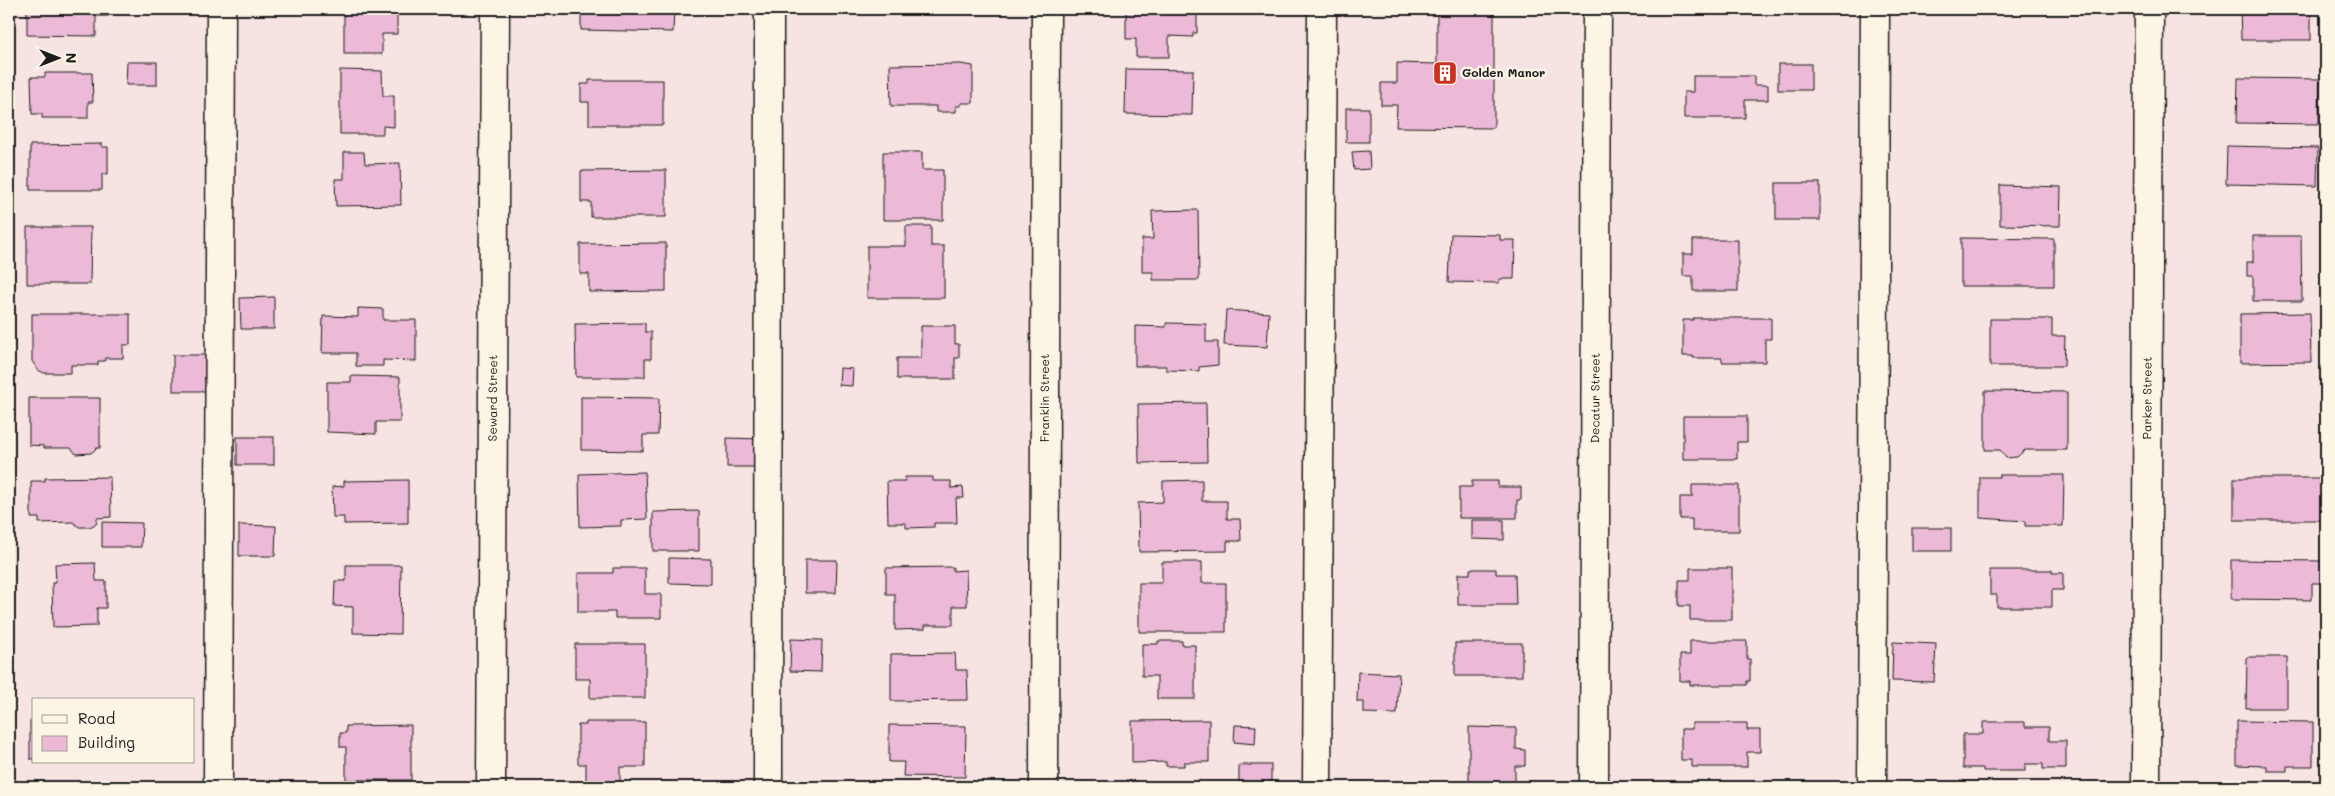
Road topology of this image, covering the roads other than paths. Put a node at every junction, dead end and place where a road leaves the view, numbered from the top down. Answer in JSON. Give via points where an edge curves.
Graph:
{"nodes":[{"id":1,"x":221,"y":9,"type":"edge"},
{"id":2,"x":495,"y":9,"type":"edge"},
{"id":3,"x":769,"y":9,"type":"edge"},
{"id":4,"x":1046,"y":9,"type":"edge"},
{"id":5,"x":1322,"y":9,"type":"edge"},
{"id":6,"x":1597,"y":9,"type":"edge"},
{"id":7,"x":1875,"y":9,"type":"edge"},
{"id":8,"x":2149,"y":9,"type":"edge"},
{"id":9,"x":218,"y":787,"type":"edge"},
{"id":10,"x":492,"y":787,"type":"edge"},
{"id":11,"x":768,"y":787,"type":"edge"},
{"id":12,"x":1044,"y":787,"type":"edge"},
{"id":13,"x":1317,"y":787,"type":"edge"},
{"id":14,"x":1594,"y":787,"type":"edge"},
{"id":15,"x":1872,"y":787,"type":"edge"},
{"id":16,"x":2146,"y":787,"type":"edge"}],
"edges":[{"from":1,"to":9,"type":"street"},
{"from":2,"to":10,"type":"street","name":"Seward Street"},
{"from":3,"to":11,"type":"street"},
{"from":4,"to":12,"type":"street","name":"Franklin Street"},
{"from":5,"to":13,"type":"street"},
{"from":6,"to":14,"type":"street","name":"Decatur Street"},
{"from":7,"to":15,"type":"street"},
{"from":8,"to":16,"type":"street","name":"Parker Street"}]}
